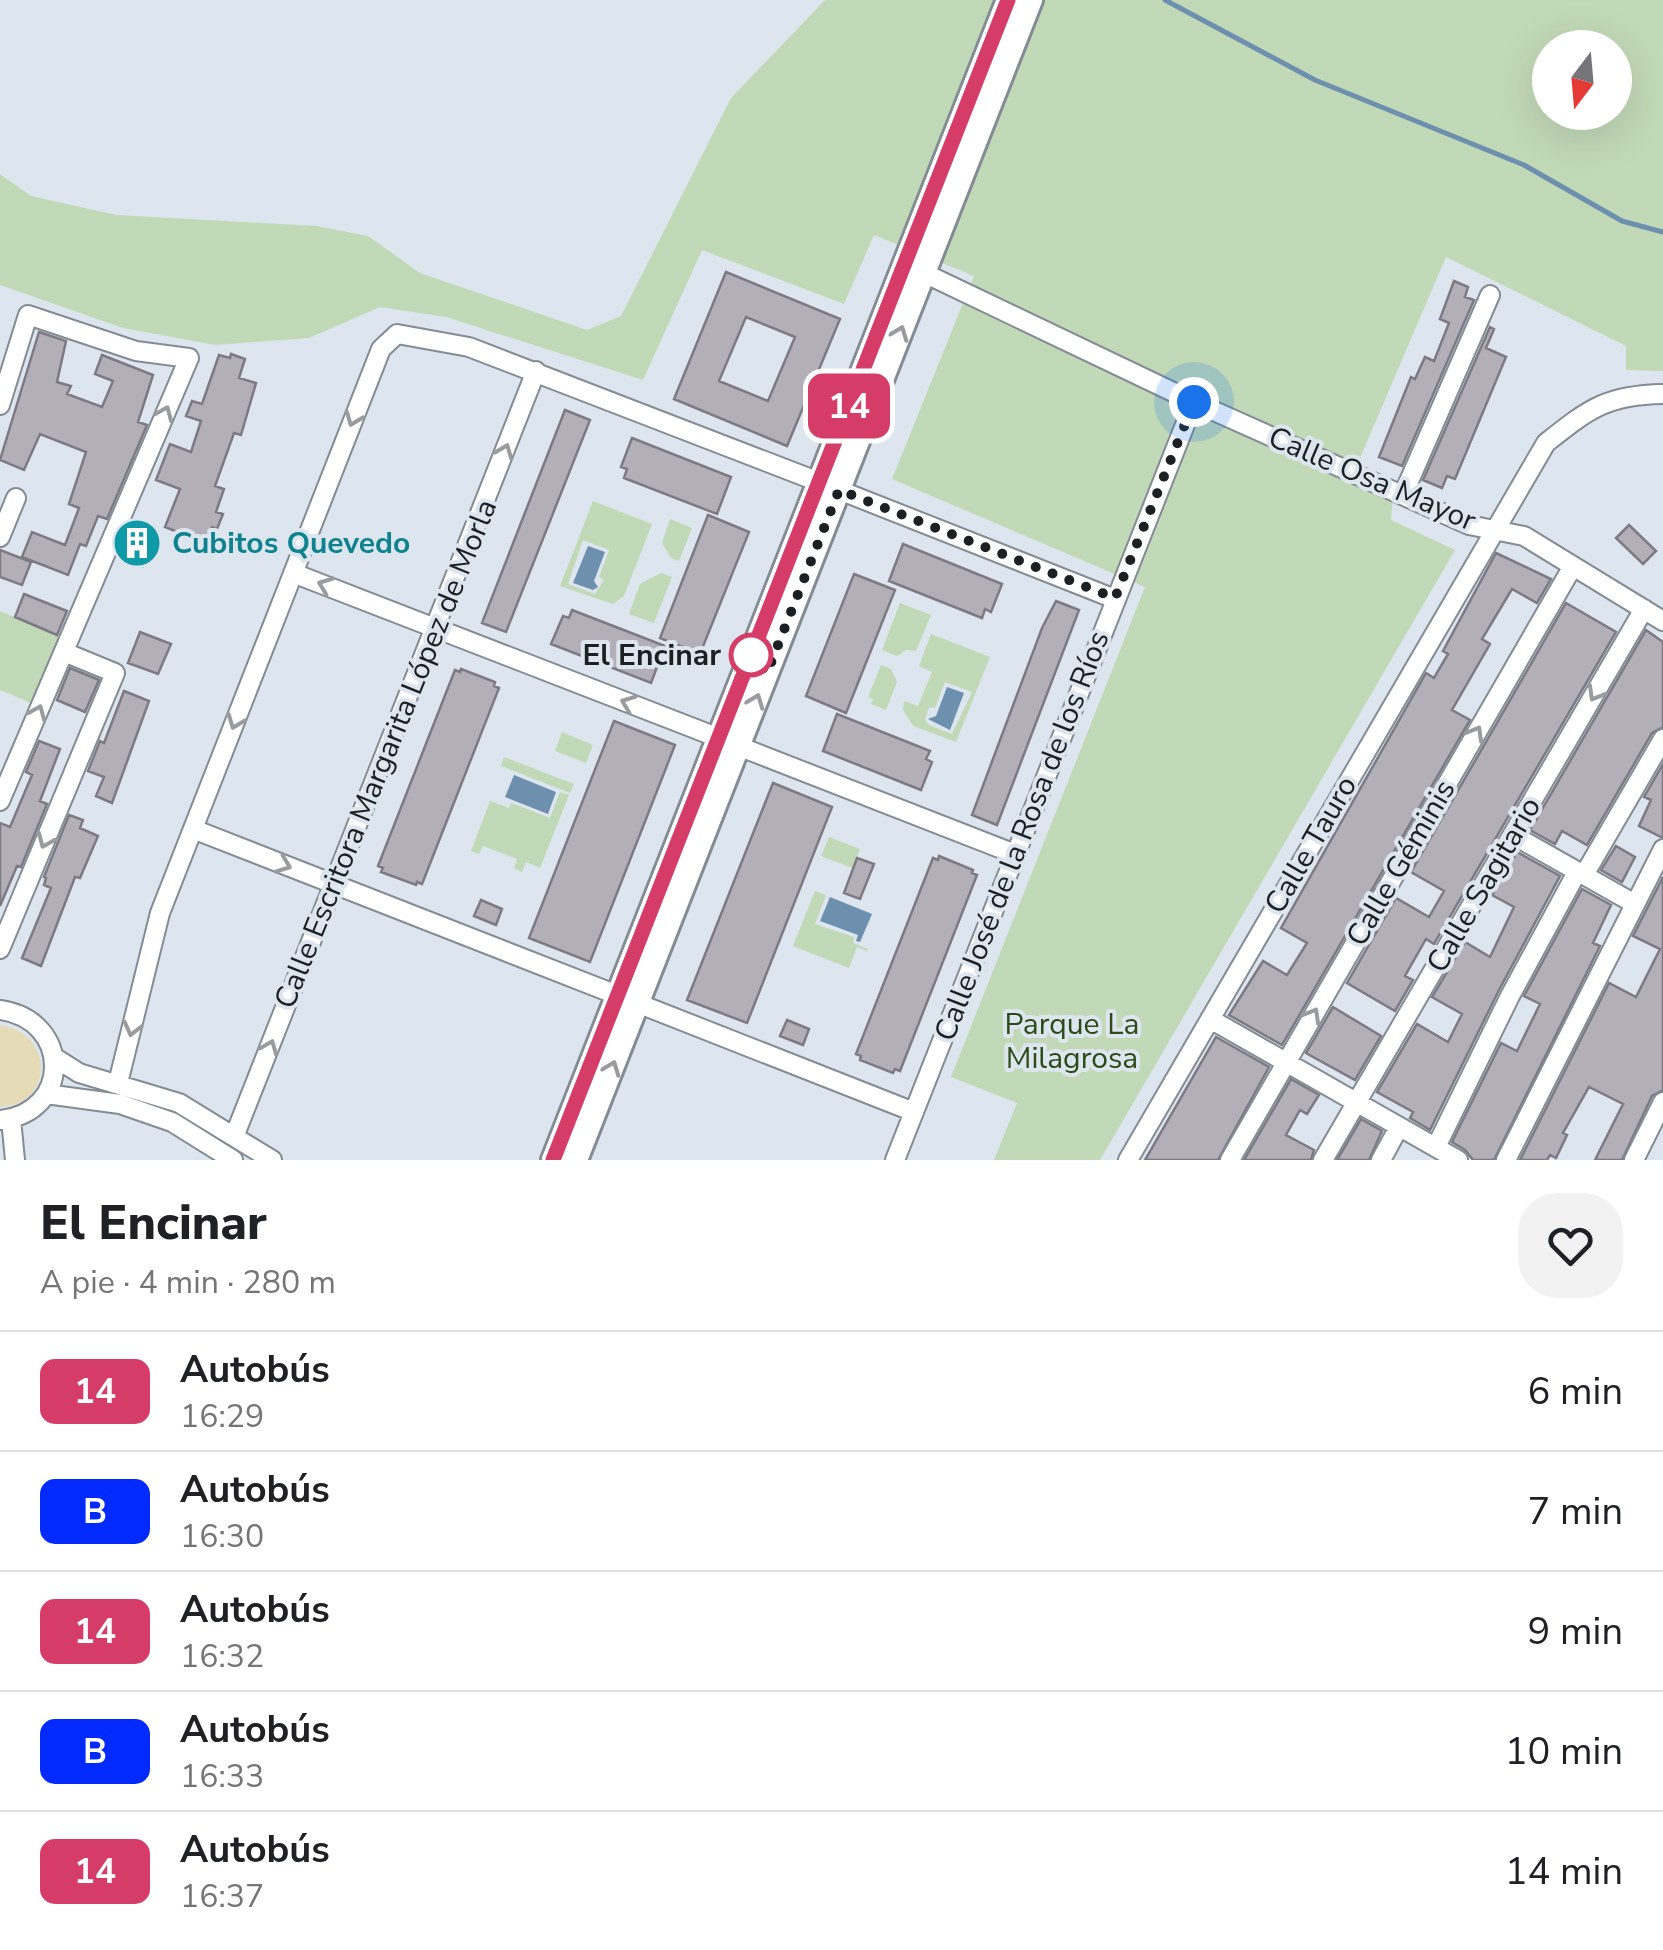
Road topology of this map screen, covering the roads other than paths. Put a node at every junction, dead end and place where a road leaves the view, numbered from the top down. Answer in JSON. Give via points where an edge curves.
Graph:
{"nodes":[{"id":1,"x":1008,"y":0,"type":"edge"},
{"id":2,"x":1031,"y":0,"type":"edge"},
{"id":3,"x":924,"y":273,"type":"junction"},
{"id":4,"x":1490,"y":296,"type":"dead end"},
{"id":5,"x":536,"y":371,"type":"junction"},
{"id":6,"x":1663,"y":394,"type":"edge"},
{"id":7,"x":1194,"y":402,"type":"junction"},
{"id":8,"x":0,"y":405,"type":"edge"},
{"id":9,"x":829,"y":486,"type":"junction"},
{"id":10,"x":1403,"y":494,"type":"junction"},
{"id":11,"x":16,"y":498,"type":"dead end"},
{"id":12,"x":1495,"y":531,"type":"junction"},
{"id":13,"x":0,"y":537,"type":"edge"},
{"id":14,"x":1572,"y":566,"type":"junction"},
{"id":15,"x":293,"y":573,"type":"junction"},
{"id":16,"x":1115,"y":598,"type":"junction"},
{"id":17,"x":1644,"y":609,"type":"junction"},
{"id":18,"x":1663,"y":621,"type":"edge"},
{"id":19,"x":436,"y":628,"type":"junction"},
{"id":20,"x":64,"y":652,"type":"junction"},
{"id":21,"x":1663,"y":740,"type":"edge"},
{"id":22,"x":728,"y":742,"type":"junction"},
{"id":23,"x":0,"y":801,"type":"edge"},
{"id":24,"x":193,"y":829,"type":"junction"},
{"id":25,"x":1512,"y":835,"type":"junction"},
{"id":26,"x":1663,"y":849,"type":"edge"},
{"id":27,"x":1014,"y":854,"type":"junction"},
{"id":28,"x":1581,"y":874,"type":"junction"},
{"id":29,"x":335,"y":884,"type":"junction"},
{"id":30,"x":1635,"y":904,"type":"junction"},
{"id":31,"x":0,"y":948,"type":"edge"},
{"id":32,"x":627,"y":999,"type":"junction"},
{"id":33,"x":6,"y":1009,"type":"edge"},
{"id":34,"x":1210,"y":1020,"type":"junction"},
{"id":35,"x":54,"y":1057,"type":"junction"},
{"id":36,"x":1286,"y":1062,"type":"junction"},
{"id":37,"x":118,"y":1083,"type":"junction"},
{"id":38,"x":46,"y":1094,"type":"junction"},
{"id":39,"x":1357,"y":1102,"type":"junction"},
{"id":40,"x":1663,"y":1102,"type":"edge"},
{"id":41,"x":914,"y":1112,"type":"junction"},
{"id":42,"x":5,"y":1119,"type":"edge"},
{"id":43,"x":1399,"y":1127,"type":"junction"},
{"id":44,"x":234,"y":1137,"type":"junction"},
{"id":45,"x":1436,"y":1148,"type":"junction"},
{"id":46,"x":15,"y":1160,"type":"edge"},
{"id":47,"x":232,"y":1160,"type":"edge"},
{"id":48,"x":272,"y":1160,"type":"edge"},
{"id":49,"x":553,"y":1160,"type":"edge"},
{"id":50,"x":576,"y":1160,"type":"edge"},
{"id":51,"x":895,"y":1160,"type":"edge"},
{"id":52,"x":1128,"y":1160,"type":"edge"},
{"id":53,"x":1230,"y":1160,"type":"edge"},
{"id":54,"x":1323,"y":1160,"type":"edge"},
{"id":55,"x":1381,"y":1160,"type":"edge"},
{"id":56,"x":1458,"y":1160,"type":"edge"},
{"id":57,"x":1506,"y":1160,"type":"edge"},
{"id":58,"x":1634,"y":1160,"type":"edge"}],
"edges":[{"from":1,"to":9,"type":"main road"},
{"from":2,"to":3,"type":"main road"},
{"from":3,"to":7,"type":"street","name":"Calle Osa Mayor"},
{"from":9,"to":3,"type":"main road","one_way":true},
{"from":4,"to":10,"type":"street"},
{"from":5,"to":9,"type":"street"},
{"from":5,"to":15,"type":"street","one_way":true,"via":[[469,346],[397,334],[381,348]]},
{"from":19,"to":5,"type":"street","name":"Calle Escritora Margarita López de Morla","one_way":true},
{"from":6,"to":12,"type":"street","name":"Calle Tauro","via":[[1635,394],[1590,408],[1546,443]]},
{"from":7,"to":10,"type":"street","name":"Calle Osa Mayor"},
{"from":7,"to":16,"type":"street","name":"Calle José de la Rosa de los Ríos"},
{"from":20,"to":8,"type":"street","one_way":true,"via":[[189,358],[136,351],[28,315]]},
{"from":9,"to":16,"type":"street"},
{"from":9,"to":22,"type":"main road"},
{"from":10,"to":12,"type":"street","name":"Calle Osa Mayor","via":[[1469,526]]},
{"from":11,"to":13,"type":"street"},
{"from":12,"to":14,"type":"street","name":"Calle Osa Mayor","via":[[1524,536]]},
{"from":12,"to":34,"type":"street","name":"Calle Tauro"},
{"from":14,"to":17,"type":"street","name":"Calle Osa Mayor"},
{"from":36,"to":14,"type":"street","name":"Calle Géminis","one_way":true},
{"from":19,"to":15,"type":"street","one_way":true},
{"from":15,"to":24,"type":"street","one_way":true},
{"from":16,"to":27,"type":"street","name":"Calle José de la Rosa de los Ríos"},
{"from":17,"to":18,"type":"street","name":"Calle Osa Mayor"},
{"from":17,"to":25,"type":"street","name":"Calle Sagitario","one_way":true},
{"from":22,"to":19,"type":"street","one_way":true},
{"from":19,"to":29,"type":"street","name":"Calle Escritora Margarita López de Morla"},
{"from":23,"to":20,"type":"street","one_way":true},
{"from":20,"to":31,"type":"street","one_way":true,"via":[[115,672]]},
{"from":21,"to":28,"type":"street"},
{"from":22,"to":27,"type":"street"},
{"from":22,"to":32,"type":"main road"},
{"from":24,"to":29,"type":"street","one_way":true},
{"from":24,"to":37,"type":"street","one_way":true,"via":[[160,913]]},
{"from":25,"to":28,"type":"street"},
{"from":25,"to":39,"type":"street","name":"Calle Sagitario"},
{"from":26,"to":30,"type":"street"},
{"from":27,"to":41,"type":"street","name":"Calle José de la Rosa de los Ríos"},
{"from":28,"to":30,"type":"street"},
{"from":28,"to":45,"type":"street","via":[[1510,996]]},
{"from":29,"to":32,"type":"street"},
{"from":44,"to":29,"type":"street","name":"Calle Escritora Margarita López de Morla","one_way":true},
{"from":30,"to":57,"type":"street"},
{"from":32,"to":41,"type":"street"},
{"from":32,"to":49,"type":"main road"},
{"from":50,"to":32,"type":"main road","one_way":true},
{"from":33,"to":35,"type":"street","via":[[43,1032]]},
{"from":34,"to":36,"type":"street"},
{"from":34,"to":52,"type":"street","name":"Calle Tauro"},
{"from":35,"to":37,"type":"street","via":[[79,1073]]},
{"from":35,"to":38,"type":"street"},
{"from":36,"to":39,"type":"street"},
{"from":36,"to":53,"type":"street","name":"Calle Géminis"},
{"from":37,"to":44,"type":"street","via":[[179,1103]]},
{"from":38,"to":42,"type":"street","via":[[32,1109]]},
{"from":38,"to":47,"type":"street","via":[[120,1104],[172,1122]]},
{"from":39,"to":43,"type":"street"},
{"from":39,"to":54,"type":"street","name":"Calle Sagitario"},
{"from":40,"to":58,"type":"street"},
{"from":41,"to":51,"type":"street","name":"Calle José de la Rosa de los Ríos"},
{"from":42,"to":46,"type":"street"},
{"from":43,"to":45,"type":"street"},
{"from":43,"to":55,"type":"street"},
{"from":44,"to":48,"type":"street"},
{"from":45,"to":56,"type":"street"}]}
